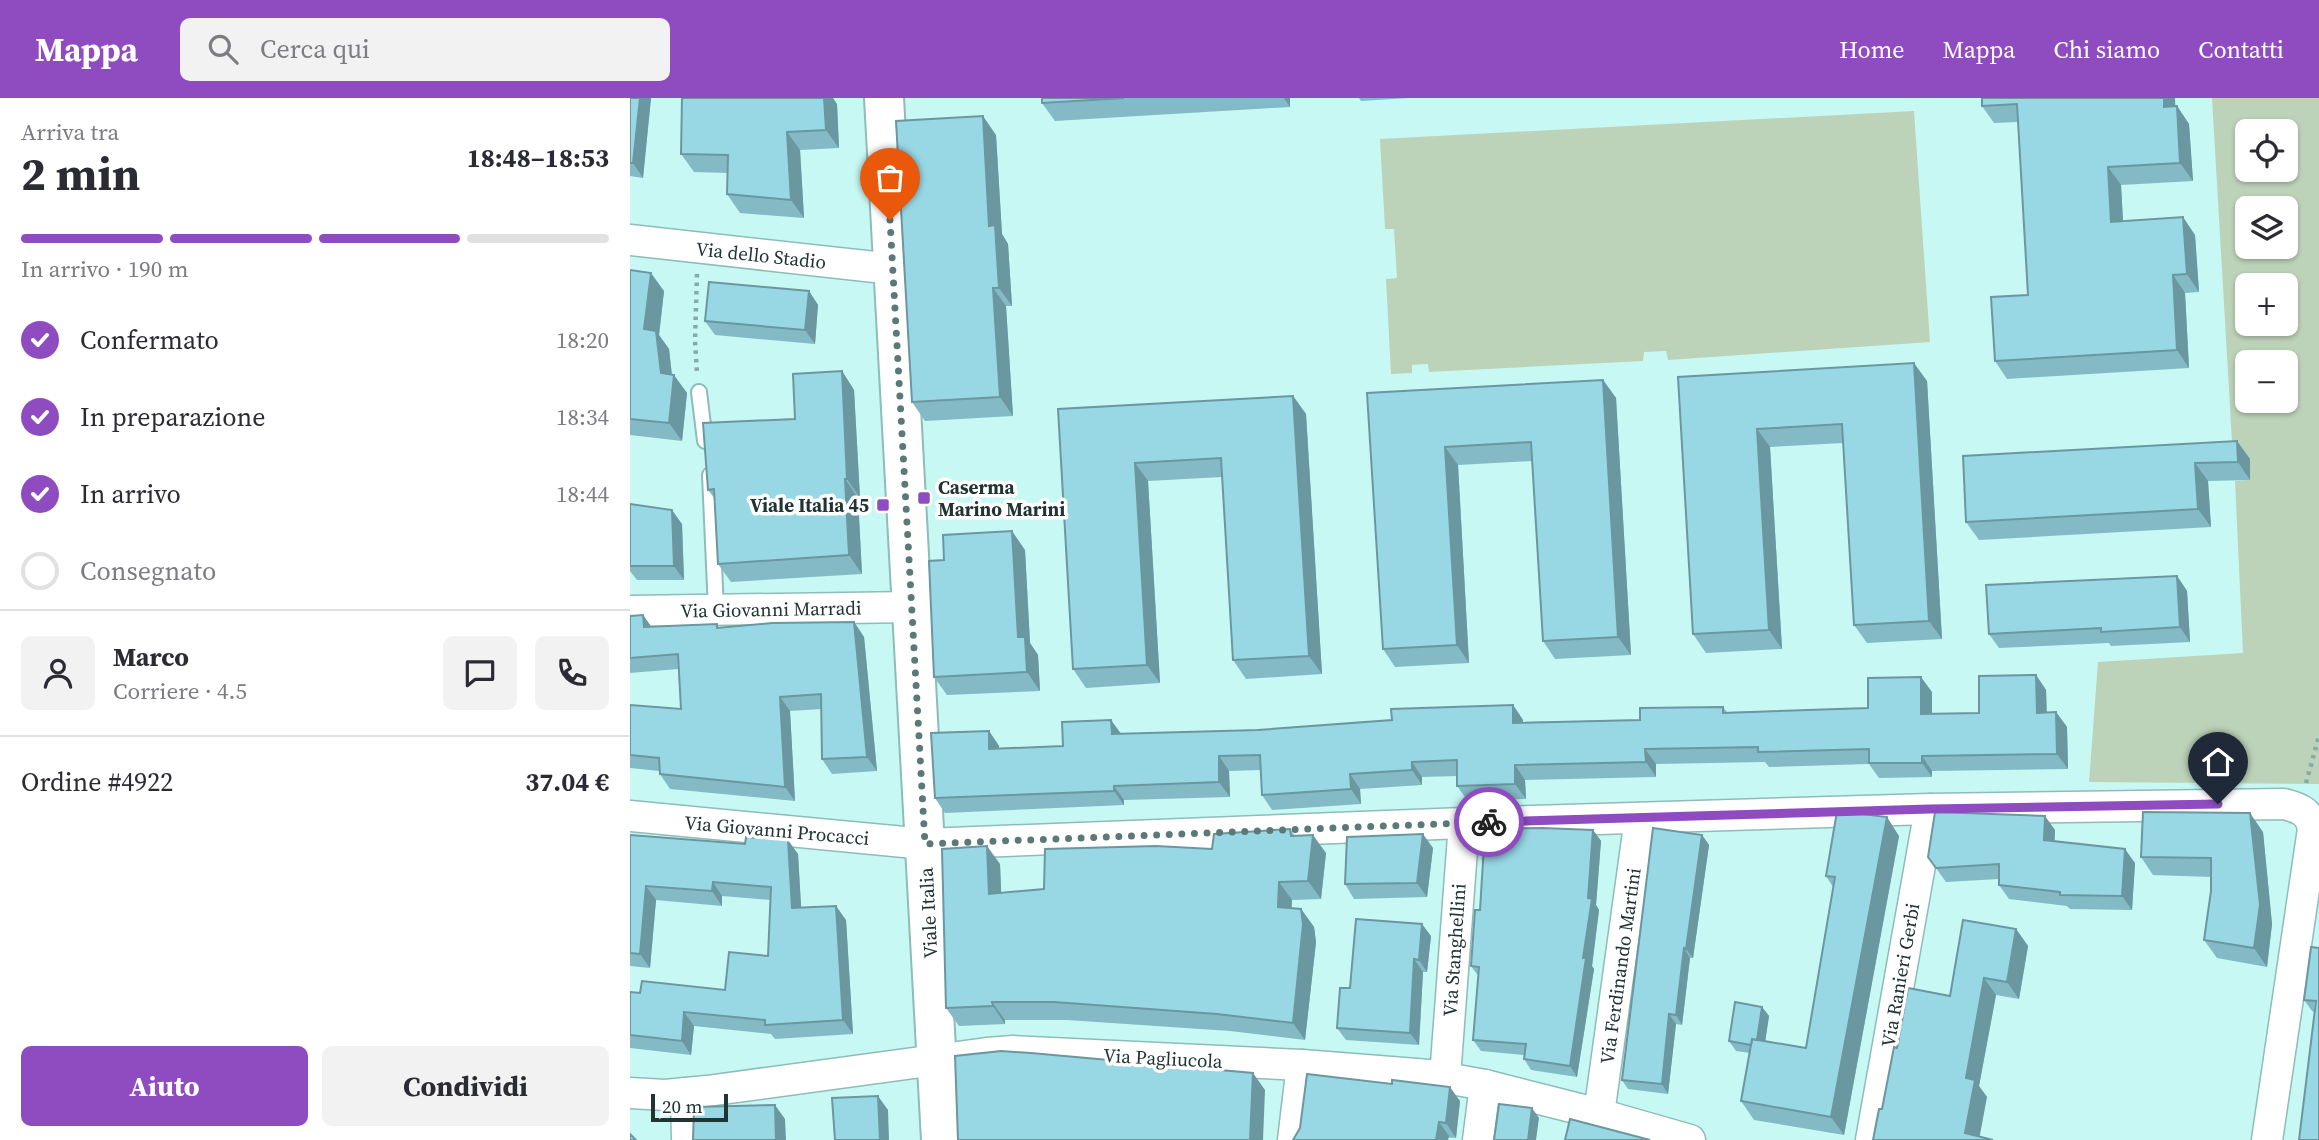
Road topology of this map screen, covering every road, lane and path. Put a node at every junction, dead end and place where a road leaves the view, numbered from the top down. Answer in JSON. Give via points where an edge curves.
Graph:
{"nodes":[{"id":1,"x":884,"y":98,"type":"edge"},
{"id":2,"x":630,"y":240,"type":"edge"},
{"id":3,"x":699,"y":248,"type":"junction"},
{"id":4,"x":893,"y":270,"type":"junction"},
{"id":5,"x":699,"y":392,"type":"joint"},
{"id":6,"x":912,"y":607,"type":"junction"},
{"id":7,"x":716,"y":610,"type":"junction"},
{"id":8,"x":630,"y":611,"type":"edge"},
{"id":9,"x":2319,"y":736,"type":"edge"},
{"id":10,"x":2298,"y":808,"type":"junction"},
{"id":11,"x":1930,"y":809,"type":"junction"},
{"id":12,"x":630,"y":816,"type":"edge"},
{"id":13,"x":1640,"y":818,"type":"junction"},
{"id":14,"x":1464,"y":823,"type":"junction"},
{"id":15,"x":925,"y":844,"type":"junction"},
{"id":16,"x":936,"y":1060,"type":"junction"},
{"id":17,"x":1302,"y":1065,"type":"junction"},
{"id":18,"x":1445,"y":1077,"type":"junction"},
{"id":19,"x":1485,"y":1085,"type":"junction"},
{"id":20,"x":630,"y":1093,"type":"edge"},
{"id":21,"x":687,"y":1093,"type":"junction"},
{"id":22,"x":1599,"y":1114,"type":"junction"},
{"id":23,"x":687,"y":1140,"type":"edge"},
{"id":24,"x":941,"y":1140,"type":"edge"},
{"id":25,"x":1293,"y":1140,"type":"edge"},
{"id":26,"x":1478,"y":1140,"type":"edge"},
{"id":27,"x":1690,"y":1140,"type":"edge"},
{"id":28,"x":1871,"y":1140,"type":"edge"},
{"id":29,"x":2267,"y":1140,"type":"edge"}],
"edges":[{"from":1,"to":4,"type":"street","name":"Viale Italia"},
{"from":2,"to":3,"type":"street","name":"Via dello Stadio"},
{"from":3,"to":4,"type":"street","name":"Via dello Stadio"},
{"from":3,"to":5,"type":"path","via":[[695,340]]},
{"from":4,"to":6,"type":"street","name":"Viale Italia"},
{"from":5,"to":7,"type":"lane","via":[[708,458]]},
{"from":6,"to":7,"type":"street","name":"Via Giovanni Marradi"},
{"from":6,"to":15,"type":"street","name":"Viale Italia"},
{"from":7,"to":8,"type":"street","name":"Via Giovanni Marradi"},
{"from":9,"to":10,"type":"path"},
{"from":10,"to":11,"type":"street","name":"Via Giovanni Procacci","via":[[2271,804]]},
{"from":10,"to":29,"type":"street","via":[[2312,820],[2313,841]]},
{"from":11,"to":13,"type":"street","name":"Via Giovanni Procacci"},
{"from":11,"to":28,"type":"street","name":"Via Ranieri Gerbi"},
{"from":12,"to":15,"type":"street","name":"Via Giovanni Procacci"},
{"from":13,"to":14,"type":"street","name":"Via Giovanni Procacci"},
{"from":13,"to":22,"type":"street","name":"Via Ferdinando Martini"},
{"from":14,"to":15,"type":"street","name":"Via Giovanni Procacci"},
{"from":14,"to":18,"type":"street","name":"Via Stanghellini"},
{"from":15,"to":16,"type":"street","name":"Viale Italia"},
{"from":16,"to":17,"type":"street","name":"Via Pagliucola","via":[[1013,1051]]},
{"from":16,"to":21,"type":"street","name":"Via Pagliucola"},
{"from":16,"to":24,"type":"street","name":"Viale Italia"},
{"from":17,"to":18,"type":"street","name":"Via Pagliucola"},
{"from":17,"to":25,"type":"street"},
{"from":18,"to":19,"type":"street","name":"Via Pagliucola"},
{"from":19,"to":22,"type":"street","name":"Via Pagliucola"},
{"from":19,"to":26,"type":"street"},
{"from":20,"to":21,"type":"street","name":"Via Pagliucola"},
{"from":21,"to":23,"type":"street"},
{"from":22,"to":27,"type":"street","name":"Via Pagliucola"}]}
